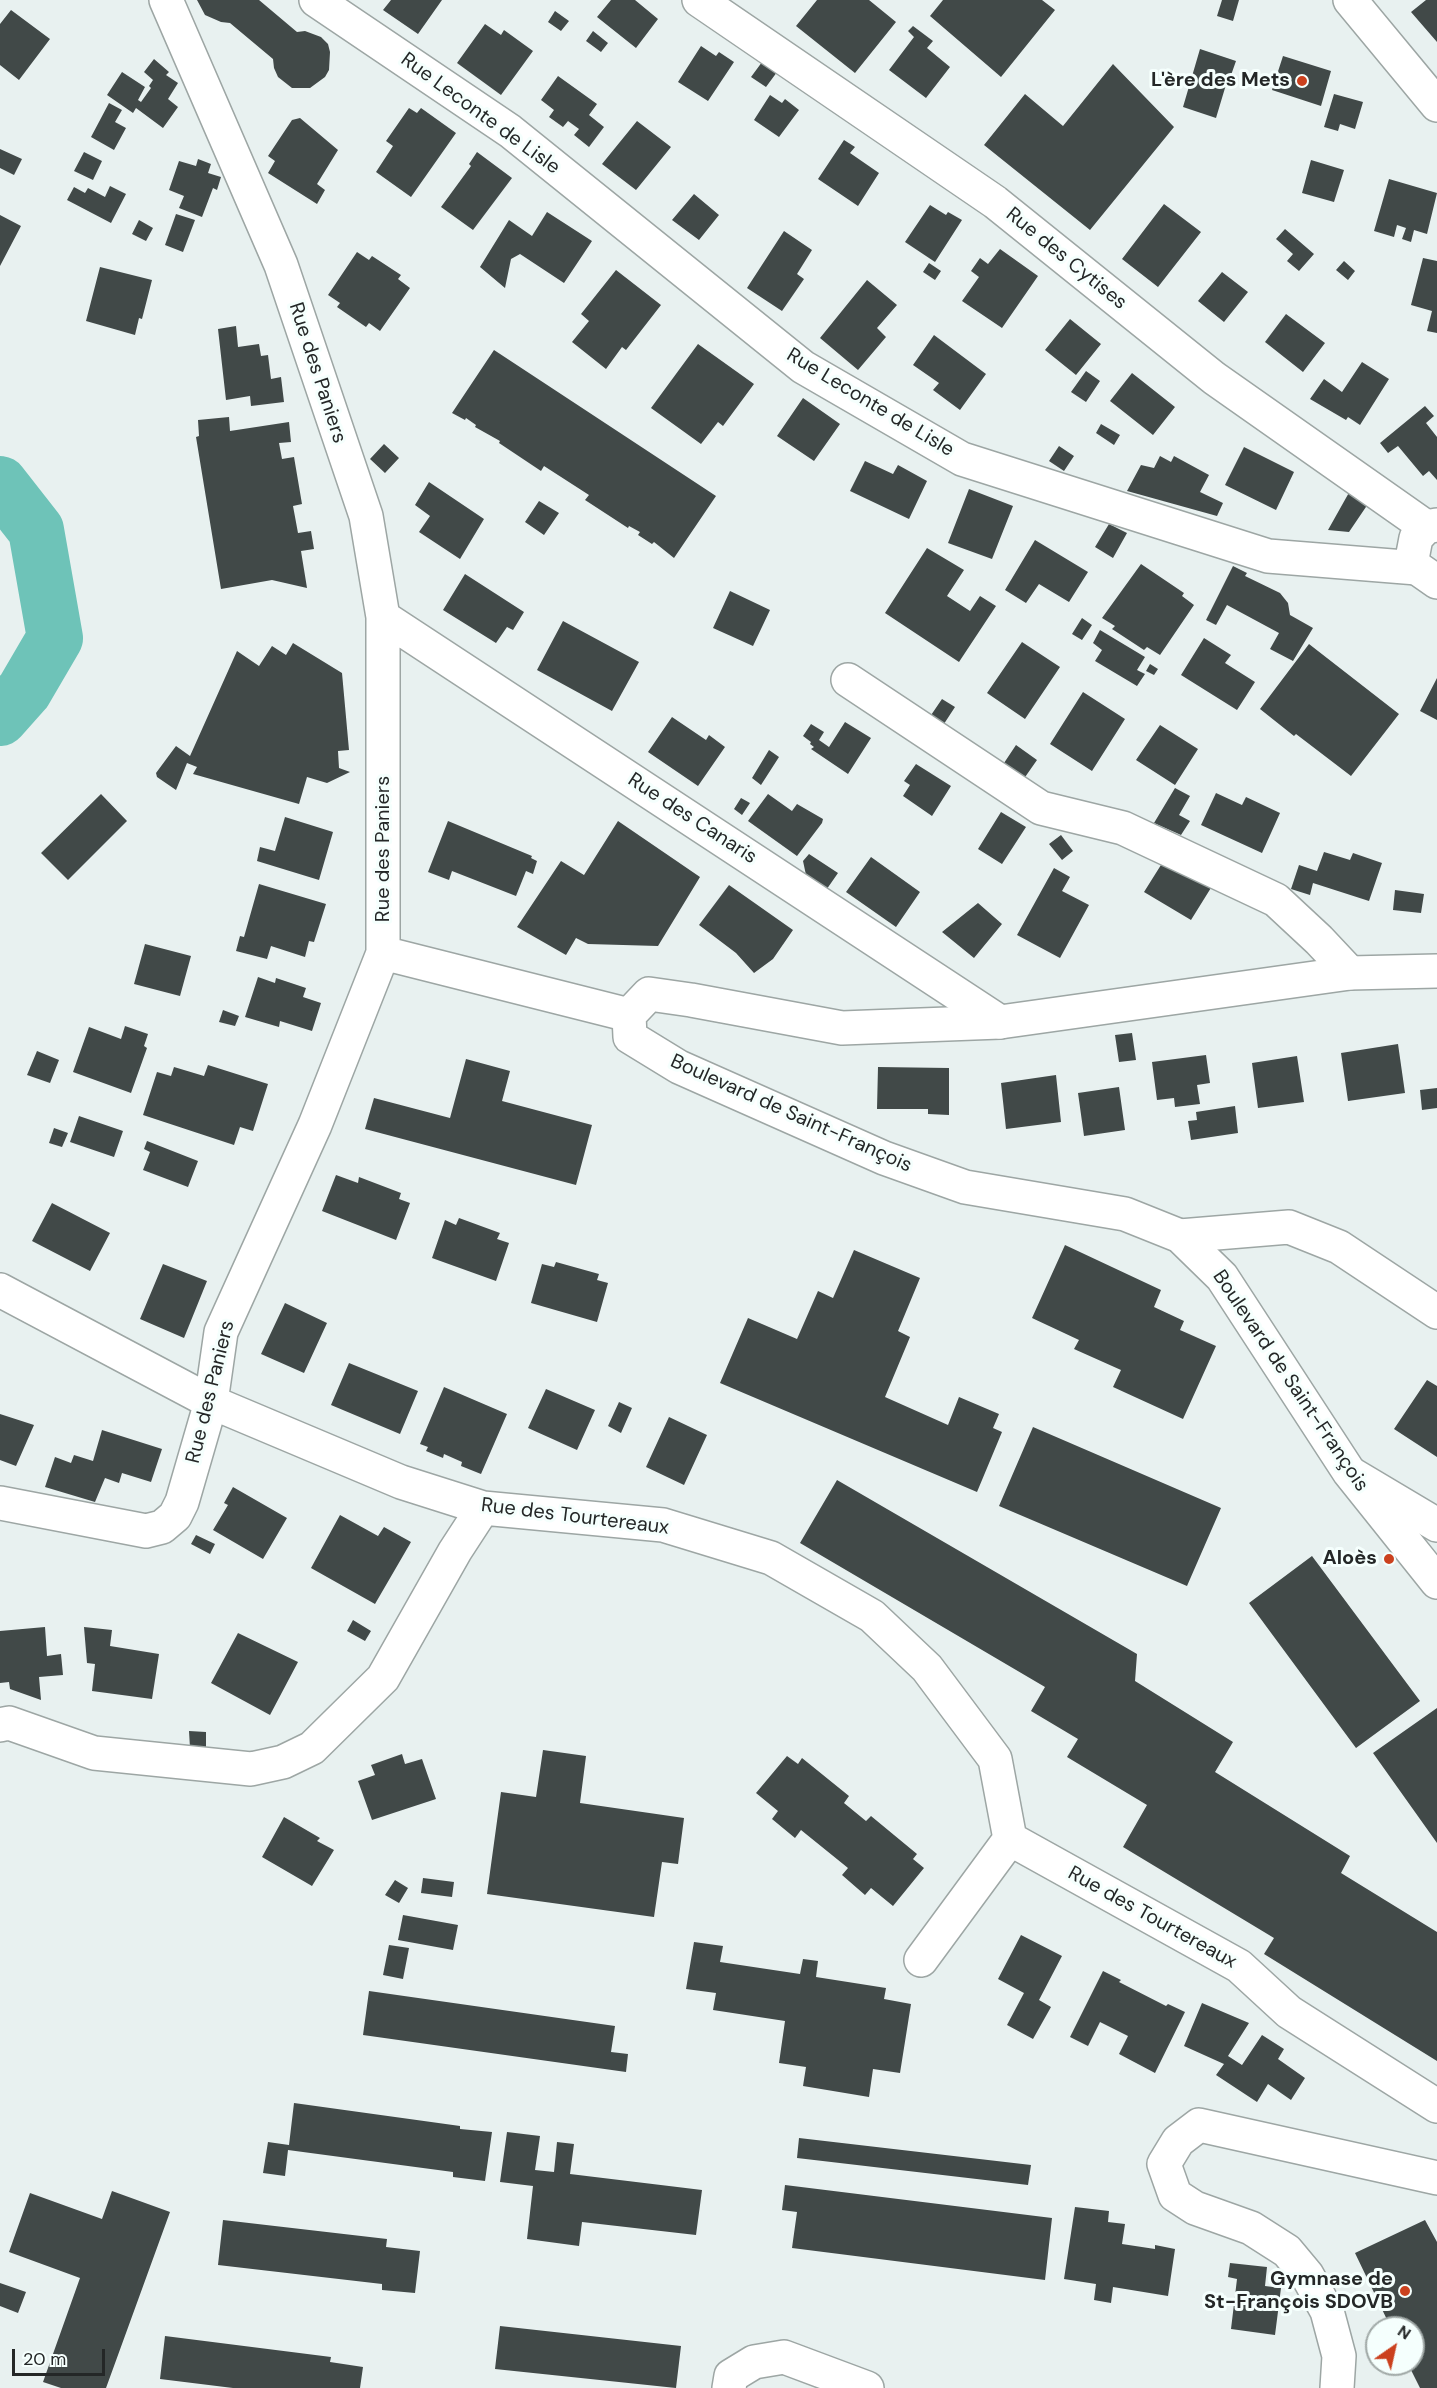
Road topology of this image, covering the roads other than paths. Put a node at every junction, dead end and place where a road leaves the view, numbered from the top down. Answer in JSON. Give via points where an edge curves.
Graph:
{"nodes":[{"id":1,"x":166,"y":0,"type":"edge"},
{"id":2,"x":316,"y":0,"type":"edge"},
{"id":3,"x":1350,"y":0,"type":"edge"},
{"id":4,"x":717,"y":5,"type":"edge"},
{"id":5,"x":1437,"y":105,"type":"edge"},
{"id":6,"x":1432,"y":526,"type":"edge"},
{"id":7,"x":1427,"y":575,"type":"edge"},
{"id":8,"x":383,"y":617,"type":"junction"},
{"id":9,"x":848,"y":680,"type":"dead end"},
{"id":10,"x":383,"y":952,"type":"junction"},
{"id":11,"x":1437,"y":971,"type":"edge"},
{"id":12,"x":1350,"y":974,"type":"junction"},
{"id":13,"x":629,"y":1015,"type":"junction"},
{"id":14,"x":1000,"y":1022,"type":"junction"},
{"id":15,"x":1180,"y":1236,"type":"junction"},
{"id":16,"x":0,"y":1290,"type":"edge"},
{"id":17,"x":1437,"y":1312,"type":"edge"},
{"id":18,"x":211,"y":1402,"type":"junction"},
{"id":19,"x":1349,"y":1472,"type":"junction"},
{"id":20,"x":0,"y":1503,"type":"edge"},
{"id":21,"x":483,"y":1508,"type":"junction"},
{"id":22,"x":1437,"y":1525,"type":"edge"},
{"id":23,"x":1437,"y":1582,"type":"edge"},
{"id":24,"x":0,"y":1725,"type":"edge"},
{"id":25,"x":1010,"y":1839,"type":"junction"},
{"id":26,"x":921,"y":1960,"type":"dead end"},
{"id":27,"x":1437,"y":2106,"type":"edge"},
{"id":28,"x":1437,"y":2178,"type":"edge"},
{"id":29,"x":729,"y":2388,"type":"edge"},
{"id":30,"x":867,"y":2388,"type":"edge"},
{"id":31,"x":1337,"y":2388,"type":"edge"}],
"edges":[{"from":1,"to":8,"type":"street","name":"Rue des Paniers","via":[[292,296],[366,516]]},
{"from":2,"to":7,"type":"street","name":"Rue Leconte de Lisle","via":[[510,131],[803,367],[962,459],[1268,556]]},
{"from":3,"to":5,"type":"street"},
{"from":4,"to":6,"type":"street","name":"Rue des Cytises","via":[[995,202],[1214,378]]},
{"from":6,"to":7,"type":"street","via":[[1416,538],[1412,549],[1412,558]]},
{"from":8,"to":10,"type":"street","name":"Rue des Paniers"},
{"from":8,"to":14,"type":"street","name":"Rue des Canaris"},
{"from":9,"to":12,"type":"street","via":[[1041,807],[1123,828],[1276,900]]},
{"from":10,"to":13,"type":"street"},
{"from":10,"to":18,"type":"street","name":"Rue des Paniers","via":[[315,1125],[221,1332]]},
{"from":11,"to":12,"type":"street"},
{"from":12,"to":14,"type":"street"},
{"from":13,"to":14,"type":"street","via":[[649,994],[842,1028]]},
{"from":13,"to":15,"type":"street","name":"Boulevard de Saint-François","via":[[630,1037],[680,1067],[884,1158],[965,1187],[1125,1214]]},
{"from":15,"to":17,"type":"street","via":[[1289,1227],[1339,1247]]},
{"from":15,"to":19,"type":"street","name":"Boulevard de Saint-François","via":[[1222,1277]]},
{"from":16,"to":18,"type":"street","name":"Rue des Tourtereaux"},
{"from":18,"to":20,"type":"street","name":"Rue des Paniers","via":[[182,1502],[175,1516],[162,1527],[146,1531]]},
{"from":18,"to":21,"type":"street","name":"Rue des Tourtereaux","via":[[401,1482]]},
{"from":19,"to":22,"type":"street"},
{"from":19,"to":23,"type":"street","name":"Boulevard de Saint-François"},
{"from":21,"to":24,"type":"street","via":[[383,1678],[312,1748],[283,1762],[251,1769],[94,1753],[9,1723]]},
{"from":21,"to":25,"type":"street","name":"Rue des Tourtereaux","via":[[663,1525],[771,1558],[872,1616],[927,1668],[995,1759]]},
{"from":25,"to":26,"type":"street"},
{"from":25,"to":27,"type":"street","name":"Rue des Tourtereaux","via":[[1239,1966],[1289,2012]]},
{"from":28,"to":31,"type":"street","via":[[1199,2125],[1178,2141],[1164,2164],[1175,2195],[1195,2208],[1251,2228],[1287,2251],[1307,2275],[1327,2312],[1339,2356]]},
{"from":29,"to":30,"type":"street","via":[[731,2376],[754,2362],[784,2357]]}]}
